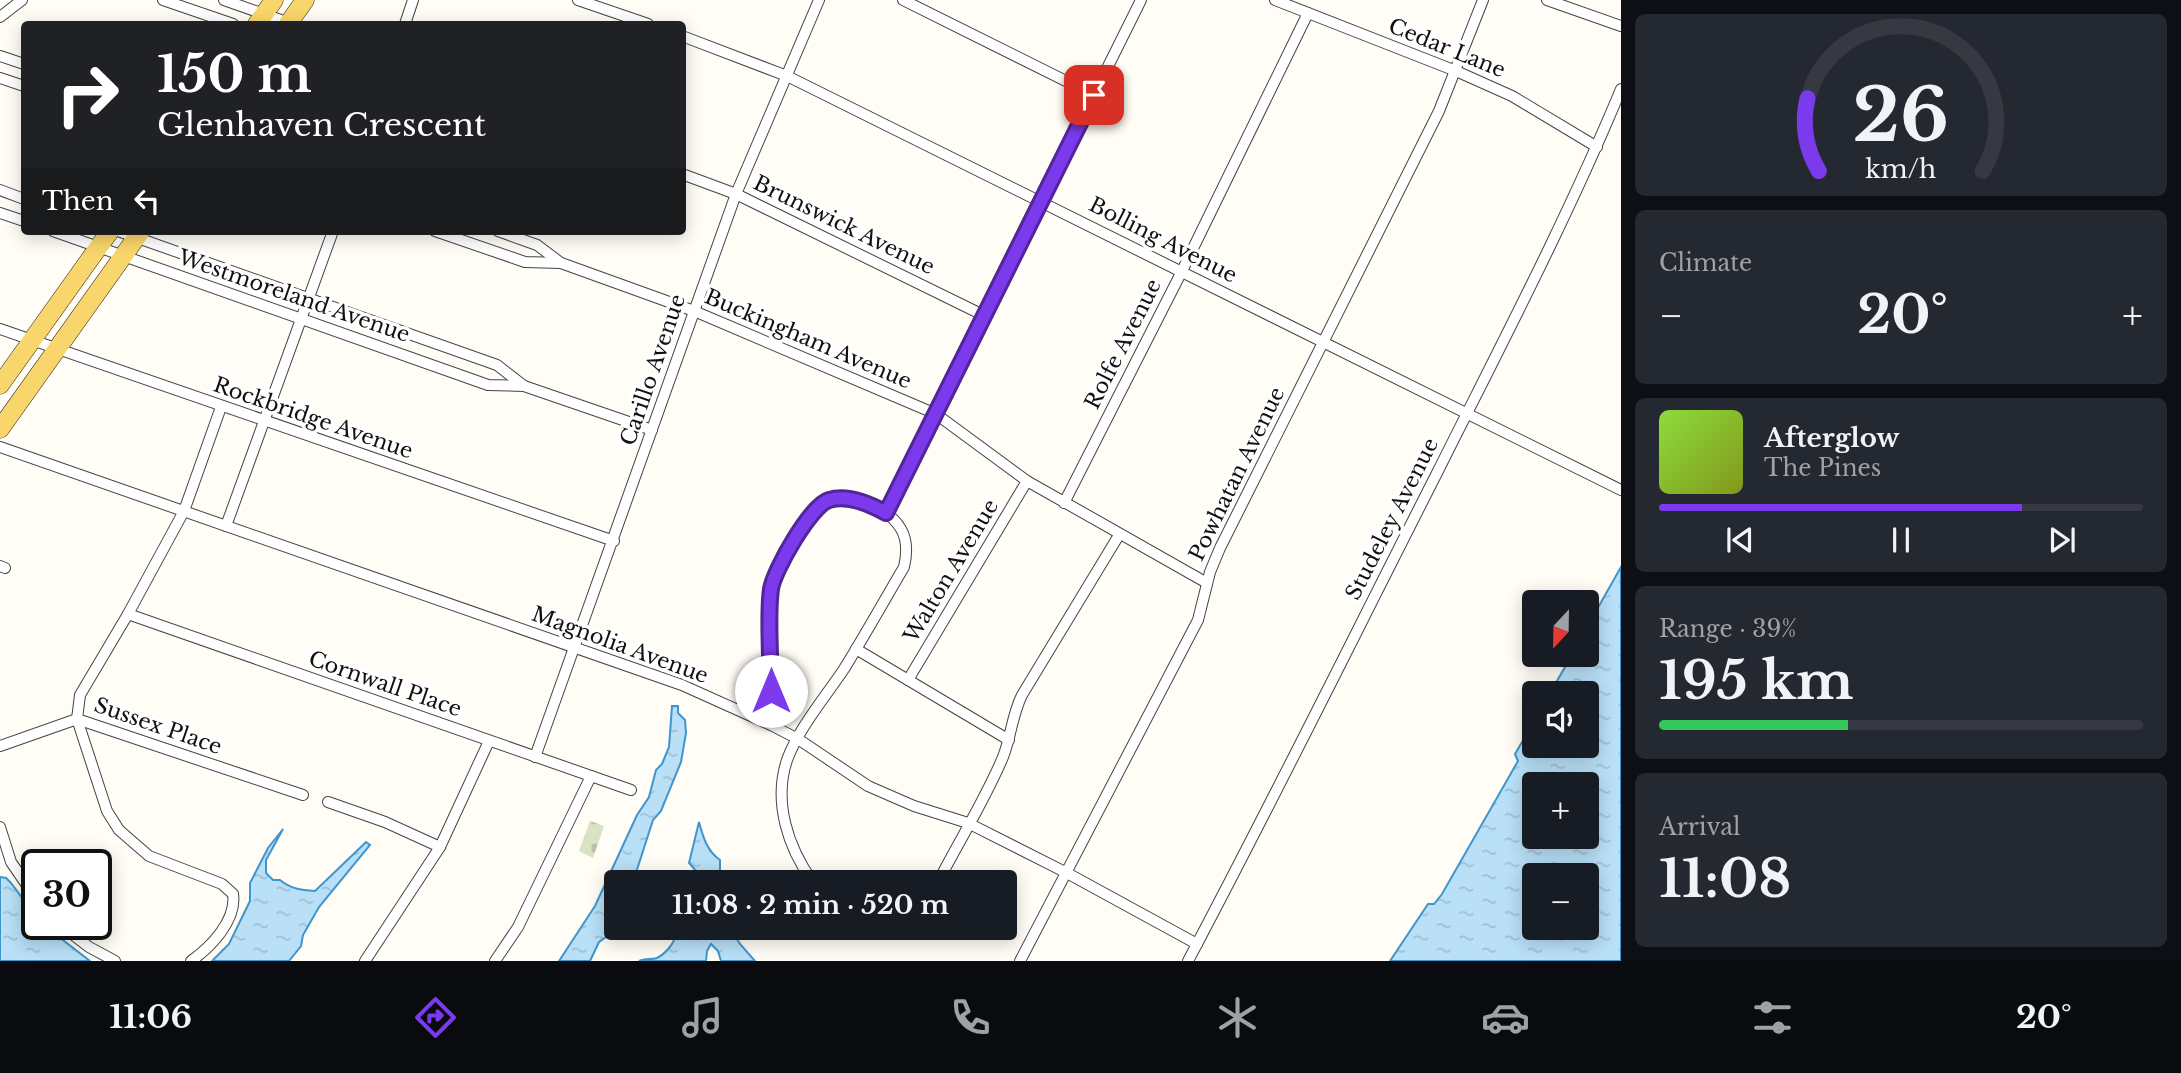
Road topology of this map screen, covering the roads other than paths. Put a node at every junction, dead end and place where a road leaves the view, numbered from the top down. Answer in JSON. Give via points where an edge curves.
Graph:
{"nodes":[{"id":1,"x":22,"y":0,"type":"edge"},
{"id":2,"x":163,"y":0,"type":"edge"},
{"id":3,"x":224,"y":0,"type":"edge"},
{"id":4,"x":305,"y":0,"type":"edge"},
{"id":5,"x":413,"y":0,"type":"edge"},
{"id":6,"x":578,"y":0,"type":"edge"},
{"id":7,"x":819,"y":0,"type":"edge"},
{"id":8,"x":903,"y":0,"type":"edge"},
{"id":9,"x":1141,"y":0,"type":"edge"},
{"id":10,"x":1275,"y":0,"type":"edge"},
{"id":11,"x":1483,"y":0,"type":"edge"},
{"id":12,"x":1547,"y":0,"type":"edge"},
{"id":13,"x":265,"y":13,"type":"edge"},
{"id":14,"x":1308,"y":13,"type":"junction"},
{"id":15,"x":0,"y":18,"type":"edge"},
{"id":16,"x":224,"y":21,"type":"edge"},
{"id":17,"x":284,"y":21,"type":"edge"},
{"id":18,"x":293,"y":21,"type":"edge"},
{"id":19,"x":406,"y":21,"type":"edge"},
{"id":20,"x":639,"y":21,"type":"edge"},
{"id":21,"x":1621,"y":26,"type":"edge"},
{"id":22,"x":686,"y":38,"type":"edge"},
{"id":23,"x":0,"y":55,"type":"edge"},
{"id":24,"x":21,"y":63,"type":"edge"},
{"id":25,"x":1456,"y":71,"type":"junction"},
{"id":26,"x":787,"y":76,"type":"junction"},
{"id":27,"x":0,"y":78,"type":"edge"},
{"id":28,"x":21,"y":85,"type":"edge"},
{"id":29,"x":1621,"y":89,"type":"edge"},
{"id":30,"x":1094,"y":95,"type":"junction"},
{"id":31,"x":1597,"y":147,"type":"junction"},
{"id":32,"x":686,"y":175,"type":"edge"},
{"id":33,"x":0,"y":190,"type":"edge"},
{"id":34,"x":736,"y":194,"type":"junction"},
{"id":35,"x":21,"y":198,"type":"edge"},
{"id":36,"x":1042,"y":201,"type":"junction"},
{"id":37,"x":0,"y":212,"type":"edge"},
{"id":38,"x":21,"y":220,"type":"edge"},
{"id":39,"x":64,"y":235,"type":"edge"},
{"id":40,"x":107,"y":235,"type":"edge"},
{"id":41,"x":138,"y":235,"type":"edge"},
{"id":42,"x":142,"y":235,"type":"edge"},
{"id":43,"x":332,"y":235,"type":"edge"},
{"id":44,"x":447,"y":235,"type":"edge"},
{"id":45,"x":509,"y":235,"type":"edge"},
{"id":46,"x":99,"y":247,"type":"junction"},
{"id":47,"x":122,"y":256,"type":"junction"},
{"id":48,"x":561,"y":263,"type":"junction"},
{"id":49,"x":1182,"y":271,"type":"junction"},
{"id":50,"x":309,"y":300,"type":"junction"},
{"id":51,"x":694,"y":311,"type":"junction"},
{"id":52,"x":985,"y":316,"type":"junction"},
{"id":53,"x":303,"y":319,"type":"junction"},
{"id":54,"x":0,"y":330,"type":"edge"},
{"id":55,"x":32,"y":341,"type":"junction"},
{"id":56,"x":1323,"y":341,"type":"junction"},
{"id":57,"x":58,"y":348,"type":"junction"},
{"id":58,"x":0,"y":385,"type":"edge"},
{"id":59,"x":524,"y":386,"type":"junction"},
{"id":60,"x":221,"y":407,"type":"junction"},
{"id":61,"x":1467,"y":413,"type":"junction"},
{"id":62,"x":936,"y":414,"type":"junction"},
{"id":63,"x":264,"y":422,"type":"junction"},
{"id":64,"x":0,"y":429,"type":"edge"},
{"id":65,"x":652,"y":430,"type":"junction"},
{"id":66,"x":0,"y":447,"type":"edge"},
{"id":67,"x":1027,"y":481,"type":"junction"},
{"id":68,"x":1621,"y":490,"type":"edge"},
{"id":69,"x":1064,"y":503,"type":"junction"},
{"id":70,"x":184,"y":511,"type":"junction"},
{"id":71,"x":886,"y":513,"type":"junction"},
{"id":72,"x":226,"y":526,"type":"junction"},
{"id":73,"x":1119,"y":535,"type":"junction"},
{"id":74,"x":614,"y":541,"type":"junction"},
{"id":75,"x":1207,"y":583,"type":"junction"},
{"id":76,"x":128,"y":614,"type":"junction"},
{"id":77,"x":574,"y":649,"type":"junction"},
{"id":78,"x":856,"y":649,"type":"junction"},
{"id":79,"x":908,"y":680,"type":"junction"},
{"id":80,"x":77,"y":719,"type":"junction"},
{"id":81,"x":771,"y":725,"type":"junction"},
{"id":82,"x":798,"y":739,"type":"junction"},
{"id":83,"x":1009,"y":740,"type":"junction"},
{"id":84,"x":489,"y":741,"type":"junction"},
{"id":85,"x":0,"y":746,"type":"edge"},
{"id":86,"x":535,"y":757,"type":"junction"},
{"id":87,"x":591,"y":776,"type":"junction"},
{"id":88,"x":631,"y":790,"type":"dead end"},
{"id":89,"x":303,"y":795,"type":"dead end"},
{"id":90,"x":328,"y":802,"type":"dead end"},
{"id":91,"x":968,"y":823,"type":"junction"},
{"id":92,"x":0,"y":827,"type":"edge"},
{"id":93,"x":440,"y":847,"type":"junction"},
{"id":94,"x":806,"y":870,"type":"edge"},
{"id":95,"x":944,"y":870,"type":"edge"},
{"id":96,"x":1067,"y":873,"type":"junction"},
{"id":97,"x":21,"y":877,"type":"edge"},
{"id":98,"x":80,"y":940,"type":"edge"},
{"id":99,"x":1197,"y":944,"type":"junction"},
{"id":100,"x":115,"y":961,"type":"edge"},
{"id":101,"x":191,"y":961,"type":"edge"},
{"id":102,"x":365,"y":961,"type":"edge"},
{"id":103,"x":495,"y":961,"type":"edge"},
{"id":104,"x":1020,"y":961,"type":"edge"},
{"id":105,"x":1188,"y":961,"type":"edge"}],
"edges":[{"from":1,"to":15,"type":"street"},
{"from":2,"to":16,"type":"street"},
{"from":3,"to":13,"type":"street"},
{"from":4,"to":18,"type":"main road"},
{"from":5,"to":19,"type":"street"},
{"from":6,"to":20,"type":"street"},
{"from":7,"to":26,"type":"street","name":"Carillo Avenue"},
{"from":8,"to":30,"type":"street"},
{"from":9,"to":30,"type":"street"},
{"from":10,"to":14,"type":"street","name":"Cedar Lane"},
{"from":11,"to":25,"type":"street","name":"Powhatan Avenue"},
{"from":12,"to":21,"type":"street"},
{"from":13,"to":17,"type":"street"},
{"from":14,"to":25,"type":"street","name":"Cedar Lane"},
{"from":14,"to":49,"type":"street","name":"Rolfe Avenue"},
{"from":22,"to":26,"type":"street","name":"Bolling Avenue"},
{"from":23,"to":24,"type":"street"},
{"from":25,"to":31,"type":"street","name":"Cedar Lane","via":[[1512,96]]},
{"from":25,"to":56,"type":"street","name":"Powhatan Avenue"},
{"from":26,"to":34,"type":"street","name":"Carillo Avenue"},
{"from":26,"to":36,"type":"street","name":"Bolling Avenue"},
{"from":27,"to":28,"type":"street"},
{"from":29,"to":31,"type":"street","name":"Studeley Avenue"},
{"from":30,"to":36,"type":"street"},
{"from":31,"to":61,"type":"street","name":"Studeley Avenue"},
{"from":32,"to":34,"type":"street","name":"Brunswick Avenue"},
{"from":33,"to":35,"type":"street"},
{"from":34,"to":51,"type":"street","name":"Carillo Avenue"},
{"from":34,"to":52,"type":"street","name":"Brunswick Avenue"},
{"from":36,"to":49,"type":"street","name":"Bolling Avenue"},
{"from":36,"to":52,"type":"street"},
{"from":37,"to":38,"type":"street"},
{"from":39,"to":46,"type":"street","name":"Westmoreland Avenue"},
{"from":40,"to":46,"type":"main road"},
{"from":41,"to":47,"type":"main road"},
{"from":42,"to":50,"type":"street","name":"Westmoreland Avenue"},
{"from":43,"to":50,"type":"street"},
{"from":44,"to":48,"type":"street","name":"Buckingham Avenue","via":[[525,262]]},
{"from":45,"to":48,"type":"street","name":"Buckingham Avenue","via":[[537,245]]},
{"from":46,"to":47,"type":"street","name":"Westmoreland Avenue"},
{"from":46,"to":55,"type":"main road"},
{"from":47,"to":53,"type":"street","name":"Westmoreland Avenue"},
{"from":47,"to":57,"type":"main road"},
{"from":48,"to":51,"type":"street","name":"Buckingham Avenue"},
{"from":49,"to":56,"type":"street","name":"Bolling Avenue"},
{"from":49,"to":69,"type":"street","name":"Rolfe Avenue"},
{"from":50,"to":53,"type":"street"},
{"from":50,"to":59,"type":"street","name":"Westmoreland Avenue","via":[[497,365]]},
{"from":51,"to":62,"type":"street","name":"Buckingham Avenue"},
{"from":51,"to":65,"type":"street","name":"Carillo Avenue"},
{"from":52,"to":62,"type":"street"},
{"from":53,"to":59,"type":"street","name":"Westmoreland Avenue","via":[[488,385]]},
{"from":53,"to":63,"type":"street"},
{"from":54,"to":55,"type":"street","name":"Rockbridge Avenue"},
{"from":55,"to":57,"type":"street","name":"Rockbridge Avenue"},
{"from":55,"to":58,"type":"main road"},
{"from":56,"to":61,"type":"street","name":"Bolling Avenue"},
{"from":56,"to":75,"type":"street","name":"Powhatan Avenue"},
{"from":57,"to":60,"type":"street","name":"Rockbridge Avenue"},
{"from":57,"to":64,"type":"main road"},
{"from":59,"to":65,"type":"street","name":"Westmoreland Avenue"},
{"from":60,"to":63,"type":"street","name":"Rockbridge Avenue"},
{"from":60,"to":70,"type":"street"},
{"from":61,"to":68,"type":"street","name":"Bolling Avenue"},
{"from":61,"to":99,"type":"street","name":"Studeley Avenue"},
{"from":62,"to":67,"type":"street","name":"Buckingham Avenue"},
{"from":62,"to":71,"type":"street"},
{"from":63,"to":72,"type":"street"},
{"from":63,"to":74,"type":"street","name":"Rockbridge Avenue"},
{"from":65,"to":74,"type":"street","name":"Carillo Avenue"},
{"from":66,"to":70,"type":"street","name":"Magnolia Avenue"},
{"from":67,"to":69,"type":"street","name":"Buckingham Avenue"},
{"from":67,"to":79,"type":"street","name":"Walton Avenue"},
{"from":69,"to":73,"type":"street","name":"Buckingham Avenue"},
{"from":70,"to":72,"type":"street","name":"Magnolia Avenue"},
{"from":70,"to":76,"type":"street"},
{"from":71,"to":78,"type":"street","via":[[906,541],[904,566]]},
{"from":71,"to":81,"type":"street","via":[[859,500],[830,499],[816,510],[784,557],[771,589]]},
{"from":72,"to":77,"type":"street","name":"Magnolia Avenue"},
{"from":73,"to":75,"type":"street","name":"Buckingham Avenue"},
{"from":73,"to":83,"type":"street","via":[[1022,695]]},
{"from":74,"to":77,"type":"street","name":"Carillo Avenue"},
{"from":75,"to":96,"type":"street","name":"Powhatan Avenue","via":[[1198,620]]},
{"from":76,"to":80,"type":"street","via":[[80,695]]},
{"from":76,"to":84,"type":"street","name":"Cornwall Place"},
{"from":77,"to":81,"type":"street","name":"Magnolia Avenue","via":[[682,685]]},
{"from":77,"to":86,"type":"street","name":"Carillo Avenue"},
{"from":78,"to":79,"type":"street"},
{"from":78,"to":82,"type":"street"},
{"from":79,"to":83,"type":"street"},
{"from":80,"to":85,"type":"street","name":"Sussex Place"},
{"from":80,"to":89,"type":"street","name":"Sussex Place"},
{"from":80,"to":101,"type":"street","via":[[107,811],[119,830],[149,856],[229,888],[233,894],[233,908],[216,940]]},
{"from":81,"to":82,"type":"street","name":"Magnolia Avenue"},
{"from":82,"to":91,"type":"street","name":"Magnolia Avenue","via":[[868,786]]},
{"from":82,"to":94,"type":"street","via":[[787,761],[782,805],[789,839]]},
{"from":83,"to":91,"type":"street"},
{"from":84,"to":86,"type":"street","name":"Cornwall Place"},
{"from":84,"to":93,"type":"street"},
{"from":86,"to":87,"type":"street","name":"Cornwall Place"},
{"from":87,"to":88,"type":"street","name":"Cornwall Place"},
{"from":87,"to":103,"type":"street","via":[[517,927]]},
{"from":90,"to":93,"type":"street"},
{"from":91,"to":95,"type":"street"},
{"from":91,"to":96,"type":"street","name":"Magnolia Avenue"},
{"from":92,"to":97,"type":"street","via":[[11,862]]},
{"from":93,"to":102,"type":"street"},
{"from":96,"to":99,"type":"street","name":"Magnolia Avenue"},
{"from":96,"to":104,"type":"street","name":"Powhatan Avenue"},
{"from":98,"to":100,"type":"street"},
{"from":99,"to":105,"type":"street","name":"Studeley Avenue"}]}
